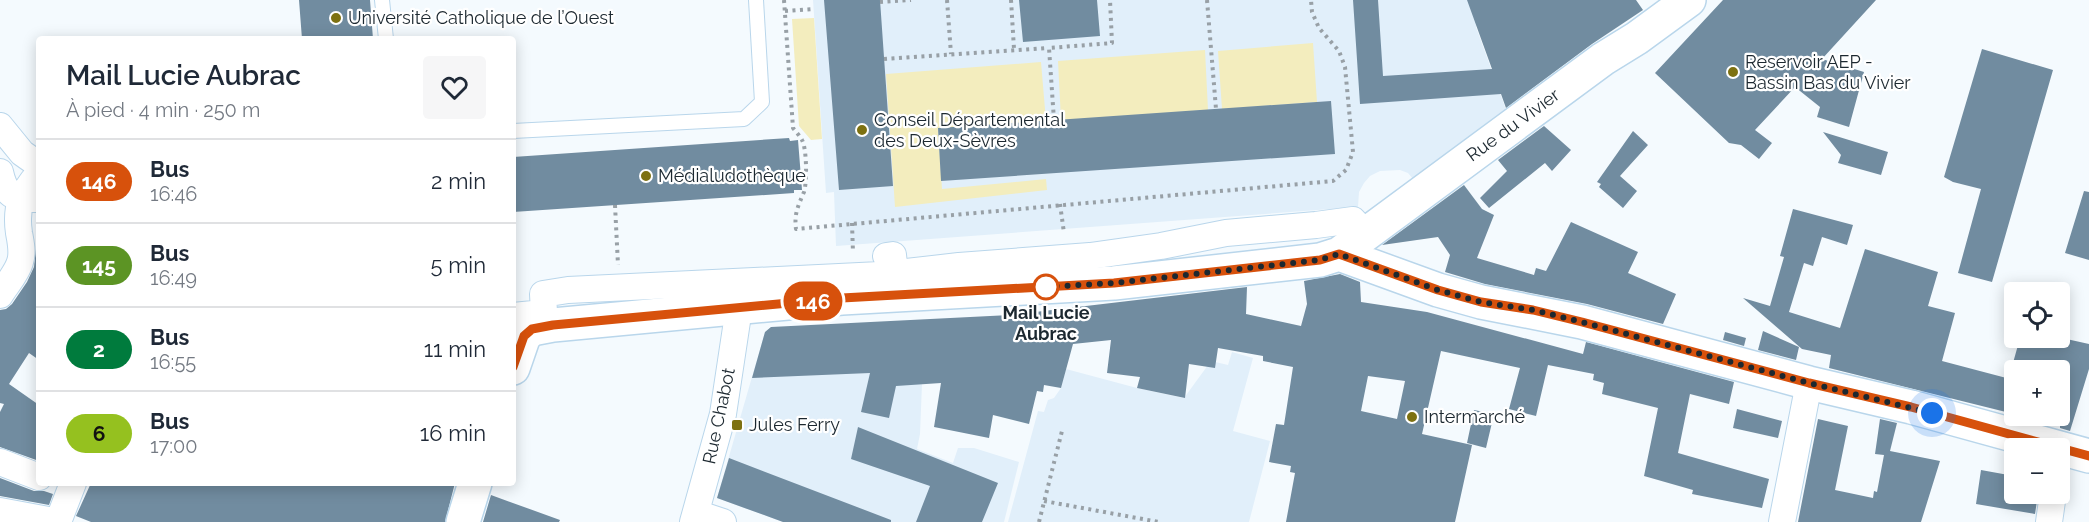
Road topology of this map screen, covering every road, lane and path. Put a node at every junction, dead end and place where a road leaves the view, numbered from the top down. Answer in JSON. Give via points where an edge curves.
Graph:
{"nodes":[{"id":1,"x":382,"y":0,"type":"edge"},
{"id":2,"x":756,"y":0,"type":"edge"},
{"id":3,"x":784,"y":0,"type":"edge"},
{"id":4,"x":911,"y":0,"type":"edge"},
{"id":5,"x":947,"y":0,"type":"edge"},
{"id":6,"x":1011,"y":0,"type":"edge"},
{"id":7,"x":1110,"y":0,"type":"edge"},
{"id":8,"x":1207,"y":0,"type":"edge"},
{"id":9,"x":1311,"y":0,"type":"edge"},
{"id":10,"x":1689,"y":0,"type":"edge"},
{"id":11,"x":880,"y":2,"type":"dead end"},
{"id":12,"x":813,"y":9,"type":"dead end"},
{"id":13,"x":785,"y":11,"type":"junction"},
{"id":14,"x":386,"y":36,"type":"edge"},
{"id":15,"x":1048,"y":48,"type":"junction"},
{"id":16,"x":1014,"y":49,"type":"junction"},
{"id":17,"x":951,"y":54,"type":"junction"},
{"id":18,"x":884,"y":60,"type":"dead end"},
{"id":19,"x":1216,"y":109,"type":"dead end"},
{"id":20,"x":1054,"y":120,"type":"dead end"},
{"id":21,"x":0,"y":126,"type":"edge"},
{"id":22,"x":516,"y":131,"type":"edge"},
{"id":23,"x":36,"y":163,"type":"edge"},
{"id":24,"x":0,"y":172,"type":"edge"},
{"id":25,"x":36,"y":176,"type":"edge"},
{"id":26,"x":30,"y":199,"type":"edge"},
{"id":27,"x":1060,"y":204,"type":"junction"},
{"id":28,"x":615,"y":205,"type":"dead end"},
{"id":29,"x":852,"y":223,"type":"junction"},
{"id":30,"x":1366,"y":234,"type":"junction"},
{"id":31,"x":1064,"y":238,"type":"dead end"},
{"id":32,"x":1339,"y":254,"type":"junction"},
{"id":33,"x":853,"y":257,"type":"dead end"},
{"id":34,"x":619,"y":287,"type":"junction"},
{"id":35,"x":0,"y":295,"type":"edge"},
{"id":36,"x":752,"y":306,"type":"junction"},
{"id":37,"x":517,"y":328,"type":"edge"},
{"id":38,"x":1809,"y":383,"type":"junction"},
{"id":39,"x":1062,"y":431,"type":"dead end"},
{"id":40,"x":2021,"y":438,"type":"edge"},
{"id":41,"x":0,"y":462,"type":"edge"},
{"id":42,"x":36,"y":476,"type":"edge"},
{"id":43,"x":66,"y":486,"type":"edge"},
{"id":44,"x":474,"y":486,"type":"edge"},
{"id":45,"x":1044,"y":501,"type":"junction"},
{"id":46,"x":2052,"y":504,"type":"edge"},
{"id":47,"x":0,"y":511,"type":"edge"},
{"id":48,"x":695,"y":518,"type":"edge"},
{"id":49,"x":59,"y":522,"type":"edge"},
{"id":50,"x":463,"y":522,"type":"edge"},
{"id":51,"x":723,"y":522,"type":"edge"},
{"id":52,"x":1039,"y":522,"type":"edge"},
{"id":53,"x":1160,"y":522,"type":"edge"},
{"id":54,"x":1782,"y":522,"type":"edge"},
{"id":55,"x":2049,"y":522,"type":"edge"}],
"edges":[{"from":1,"to":14,"type":"lane"},
{"from":2,"to":22,"type":"lane","via":[[762,102],[744,119]]},
{"from":3,"to":13,"type":"path"},
{"from":4,"to":11,"type":"path"},
{"from":5,"to":17,"type":"path"},
{"from":6,"to":16,"type":"path"},
{"from":7,"to":15,"type":"path","via":[[1112,43]]},
{"from":8,"to":19,"type":"path"},
{"from":9,"to":27,"type":"path","via":[[1319,28],[1339,51],[1345,67],[1353,152],[1346,170],[1334,181]]},
{"from":10,"to":30,"type":"main road","name":"Rue du Vivier"},
{"from":12,"to":13,"type":"path"},
{"from":13,"to":29,"type":"path","via":[[793,128],[803,142],[806,180],[796,208],[796,229]]},
{"from":15,"to":16,"type":"path"},
{"from":15,"to":20,"type":"path"},
{"from":16,"to":17,"type":"path"},
{"from":17,"to":18,"type":"path"},
{"from":21,"to":23,"type":"street","via":[[22,153]]},
{"from":24,"to":26,"type":"street","via":[[8,193]]},
{"from":25,"to":26,"type":"street","via":[[26,188]]},
{"from":26,"to":35,"type":"street","via":[[16,217],[22,248],[20,263]]},
{"from":27,"to":29,"type":"path"},
{"from":27,"to":31,"type":"path"},
{"from":28,"to":34,"type":"path"},
{"from":29,"to":33,"type":"path"},
{"from":30,"to":32,"type":"main road","name":"Rue du Vivier"},
{"from":30,"to":34,"type":"street","via":[[1353,220],[1226,233],[1090,256],[890,265]]},
{"from":32,"to":36,"type":"main road","via":[[1320,260],[1114,283]]},
{"from":32,"to":38,"type":"main road","via":[[1470,299],[1582,322]]},
{"from":34,"to":37,"type":"street","via":[[543,294],[544,313]]},
{"from":36,"to":37,"type":"main road"},
{"from":36,"to":48,"type":"street","name":"Rue Chabot"},
{"from":38,"to":40,"type":"main road"},
{"from":38,"to":54,"type":"street"},
{"from":39,"to":45,"type":"path"},
{"from":41,"to":42,"type":"street"},
{"from":43,"to":49,"type":"street"},
{"from":44,"to":50,"type":"main road"},
{"from":45,"to":52,"type":"path"},
{"from":45,"to":53,"type":"path"},
{"from":46,"to":55,"type":"street"},
{"from":47,"to":49,"type":"street"},
{"from":48,"to":51,"type":"street"}]}
